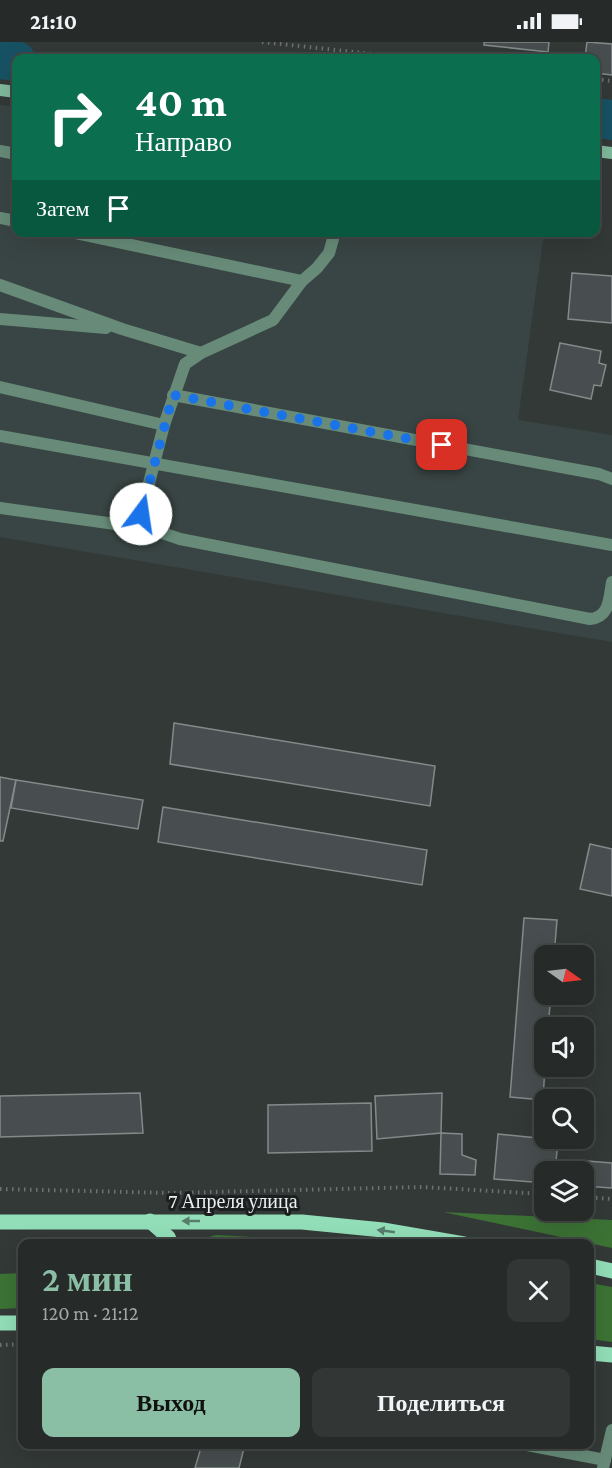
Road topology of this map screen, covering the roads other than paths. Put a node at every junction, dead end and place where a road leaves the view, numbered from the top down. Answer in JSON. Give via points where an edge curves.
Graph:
{"nodes":[{"id":1,"x":94,"y":237,"type":"edge"},
{"id":2,"x":333,"y":237,"type":"edge"},
{"id":3,"x":302,"y":281,"type":"junction"},
{"id":4,"x":0,"y":285,"type":"edge"},
{"id":5,"x":0,"y":319,"type":"edge"},
{"id":6,"x":122,"y":329,"type":"junction"},
{"id":7,"x":201,"y":353,"type":"junction"},
{"id":8,"x":0,"y":387,"type":"edge"},
{"id":9,"x":173,"y":395,"type":"junction"},
{"id":10,"x":164,"y":425,"type":"junction"},
{"id":11,"x":0,"y":436,"type":"edge"},
{"id":12,"x":153,"y":463,"type":"junction"},
{"id":13,"x":612,"y":479,"type":"edge"},
{"id":14,"x":0,"y":508,"type":"edge"},
{"id":15,"x":150,"y":529,"type":"junction"},
{"id":16,"x":612,"y":545,"type":"edge"},
{"id":17,"x":612,"y":582,"type":"edge"},
{"id":18,"x":150,"y":1221,"type":"junction"},
{"id":19,"x":0,"y":1222,"type":"edge"},
{"id":20,"x":168,"y":1239,"type":"edge"},
{"id":21,"x":435,"y":1239,"type":"edge"},
{"id":22,"x":594,"y":1267,"type":"edge"},
{"id":23,"x":612,"y":1271,"type":"edge"},
{"id":24,"x":0,"y":1323,"type":"edge"},
{"id":25,"x":18,"y":1323,"type":"edge"},
{"id":26,"x":594,"y":1353,"type":"edge"},
{"id":27,"x":612,"y":1355,"type":"edge"},
{"id":28,"x":612,"y":1430,"type":"edge"},
{"id":29,"x":542,"y":1449,"type":"edge"},
{"id":30,"x":604,"y":1464,"type":"edge"}],
"edges":[{"from":1,"to":3,"type":"street"},
{"from":2,"to":3,"type":"street","via":[[329,253]]},
{"from":3,"to":7,"type":"street","via":[[273,320]]},
{"from":4,"to":6,"type":"street"},
{"from":5,"to":6,"type":"street"},
{"from":6,"to":7,"type":"street"},
{"from":7,"to":9,"type":"street","via":[[185,364]]},
{"from":8,"to":10,"type":"street"},
{"from":9,"to":10,"type":"street"},
{"from":9,"to":13,"type":"street"},
{"from":10,"to":12,"type":"street"},
{"from":11,"to":12,"type":"street"},
{"from":12,"to":15,"type":"street","via":[[141,514]]},
{"from":12,"to":16,"type":"street"},
{"from":14,"to":15,"type":"street"},
{"from":15,"to":17,"type":"street","via":[[180,539],[590,619],[608,608]]},
{"from":18,"to":19,"type":"main road","name":"7 Апреля улица"},
{"from":18,"to":20,"type":"main road"},
{"from":21,"to":18,"type":"main road","name":"7 Апреля улица","one_way":true,"via":[[302,1221]]},
{"from":22,"to":23,"type":"main road"},
{"from":24,"to":25,"type":"main road"},
{"from":26,"to":27,"type":"main road"},
{"from":28,"to":30,"type":"street"},
{"from":29,"to":30,"type":"street"}]}
